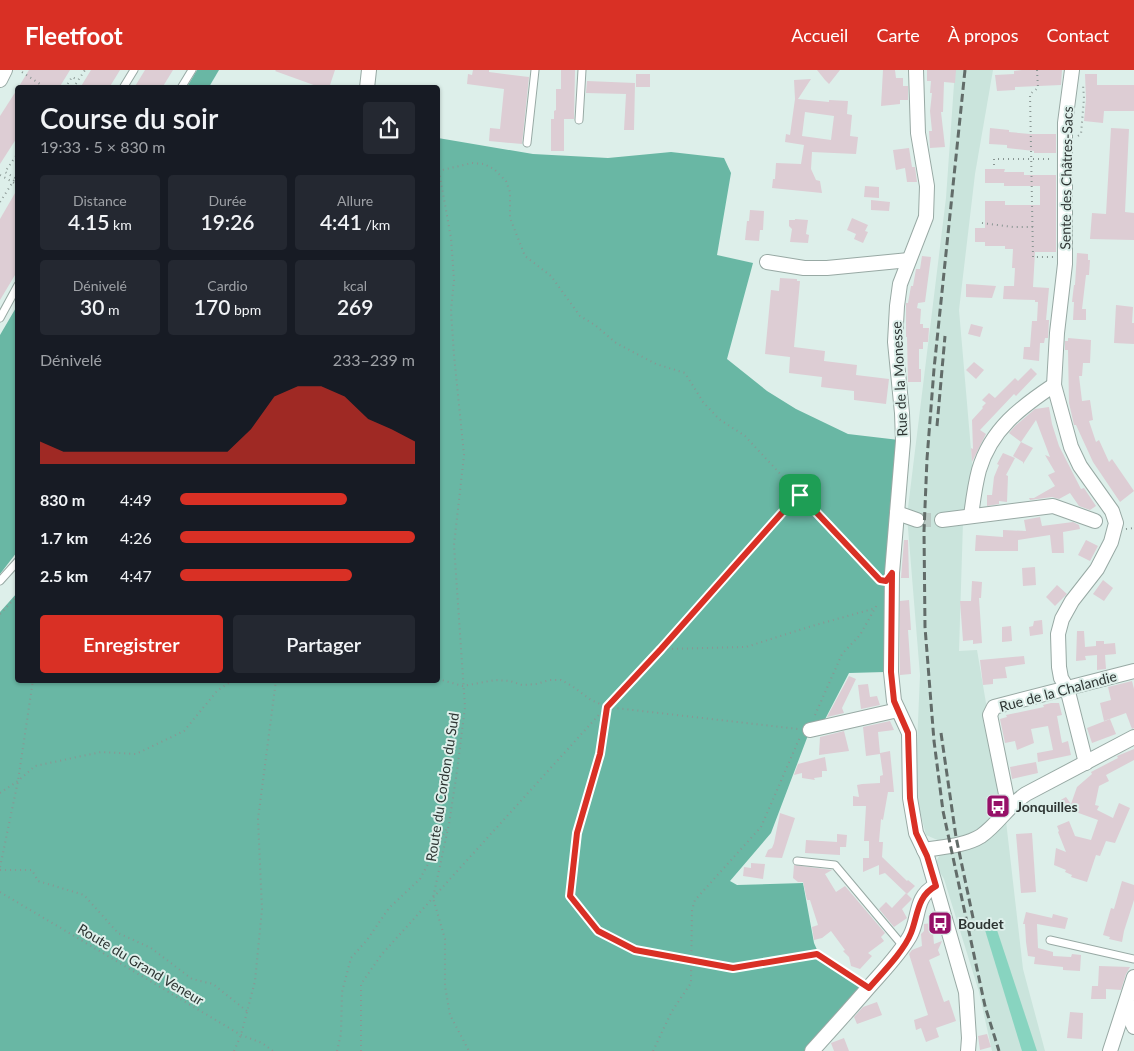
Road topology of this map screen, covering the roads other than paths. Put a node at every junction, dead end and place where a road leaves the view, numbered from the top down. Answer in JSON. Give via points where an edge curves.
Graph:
{"nodes":[{"id":1,"x":5,"y":70,"type":"edge"},
{"id":2,"x":134,"y":70,"type":"edge"},
{"id":3,"x":192,"y":70,"type":"edge"},
{"id":4,"x":369,"y":70,"type":"edge"},
{"id":5,"x":535,"y":70,"type":"edge"},
{"id":6,"x":582,"y":70,"type":"edge"},
{"id":7,"x":916,"y":70,"type":"edge"},
{"id":8,"x":1072,"y":70,"type":"edge"},
{"id":9,"x":0,"y":80,"type":"edge"},
{"id":10,"x":125,"y":85,"type":"edge"},
{"id":11,"x":183,"y":85,"type":"edge"},
{"id":12,"x":367,"y":85,"type":"edge"},
{"id":13,"x":579,"y":120,"type":"dead end"},
{"id":14,"x":527,"y":143,"type":"dead end"},
{"id":15,"x":909,"y":260,"type":"junction"},
{"id":16,"x":766,"y":262,"type":"dead end"},
{"id":17,"x":15,"y":290,"type":"edge"},
{"id":18,"x":0,"y":318,"type":"edge"},
{"id":19,"x":1054,"y":385,"type":"junction"},
{"id":20,"x":897,"y":513,"type":"junction"},
{"id":21,"x":971,"y":516,"type":"junction"},
{"id":22,"x":917,"y":520,"type":"tunnel mouth"},
{"id":23,"x":942,"y":520,"type":"tunnel mouth"},
{"id":24,"x":1095,"y":521,"type":"dead end"},
{"id":25,"x":15,"y":564,"type":"edge"},
{"id":26,"x":0,"y":581,"type":"edge"},
{"id":27,"x":1134,"y":671,"type":"edge"},
{"id":28,"x":1067,"y":688,"type":"junction"},
{"id":29,"x":898,"y":710,"type":"junction"},
{"id":30,"x":809,"y":727,"type":"road end"},
{"id":31,"x":1134,"y":737,"type":"edge"},
{"id":32,"x":1086,"y":763,"type":"junction"},
{"id":33,"x":1012,"y":804,"type":"junction"},
{"id":34,"x":924,"y":850,"type":"junction"},
{"id":35,"x":797,"y":861,"type":"dead end"},
{"id":36,"x":936,"y":886,"type":"junction"},
{"id":37,"x":1050,"y":940,"type":"dead end"},
{"id":38,"x":903,"y":946,"type":"junction"},
{"id":39,"x":1134,"y":959,"type":"edge"},
{"id":40,"x":1134,"y":977,"type":"edge"},
{"id":41,"x":1126,"y":1001,"type":"junction"},
{"id":42,"x":1134,"y":1027,"type":"edge"},
{"id":43,"x":812,"y":1051,"type":"edge"},
{"id":44,"x":968,"y":1051,"type":"edge"},
{"id":45,"x":1110,"y":1051,"type":"edge"}],
"edges":[{"from":1,"to":9,"type":"street"},
{"from":2,"to":10,"type":"lane"},
{"from":3,"to":11,"type":"lane"},
{"from":4,"to":12,"type":"street"},
{"from":5,"to":14,"type":"lane"},
{"from":6,"to":13,"type":"lane"},
{"from":7,"to":15,"type":"street","name":"Rue de la Monesse","via":[[918,133],[927,186],[926,216]]},
{"from":8,"to":19,"type":"street","name":"Sente des Châtres-Sacs","via":[[1065,122]]},
{"from":15,"to":16,"type":"street","via":[[827,268]]},
{"from":15,"to":20,"type":"street","name":"Rue de la Monesse","via":[[900,284],[897,306],[896,342],[903,432]]},
{"from":17,"to":18,"type":"lane"},
{"from":19,"to":21,"type":"street","via":[[1014,413],[1000,429],[979,469]]},
{"from":19,"to":28,"type":"street","name":"Sente des Châtres-Sacs","via":[[1071,447],[1080,466],[1112,511],[1116,523],[1111,542],[1097,568],[1062,619],[1058,634],[1059,667]]},
{"from":20,"to":22,"type":"street"},
{"from":20,"to":29,"type":"street","name":"Rue de la Monesse","via":[[892,573],[891,672]]},
{"from":21,"to":23,"type":"street"},
{"from":21,"to":24,"type":"street","via":[[1053,506]]},
{"from":25,"to":26,"type":"lane"},
{"from":27,"to":28,"type":"street","name":"Rue de la Chalandie"},
{"from":28,"to":32,"type":"street"},
{"from":28,"to":33,"type":"street","name":"Rue de la Chalandie","via":[[996,706],[991,712],[1007,799]]},
{"from":29,"to":30,"type":"street"},
{"from":29,"to":34,"type":"street","name":"Rue de la Monesse","via":[[908,733],[910,798],[916,833]]},
{"from":31,"to":32,"type":"street"},
{"from":32,"to":33,"type":"street"},
{"from":33,"to":34,"type":"street","via":[[975,839]]},
{"from":34,"to":36,"type":"street","name":"Rue de la Monesse"},
{"from":35,"to":38,"type":"lane","via":[[837,867]]},
{"from":36,"to":38,"type":"street","via":[[920,902],[911,934]]},
{"from":36,"to":44,"type":"street","name":"Rue de la Monesse","via":[[966,992]]},
{"from":37,"to":39,"type":"lane"},
{"from":38,"to":43,"type":"street"},
{"from":40,"to":41,"type":"street"},
{"from":41,"to":42,"type":"street"},
{"from":41,"to":45,"type":"street"}]}
